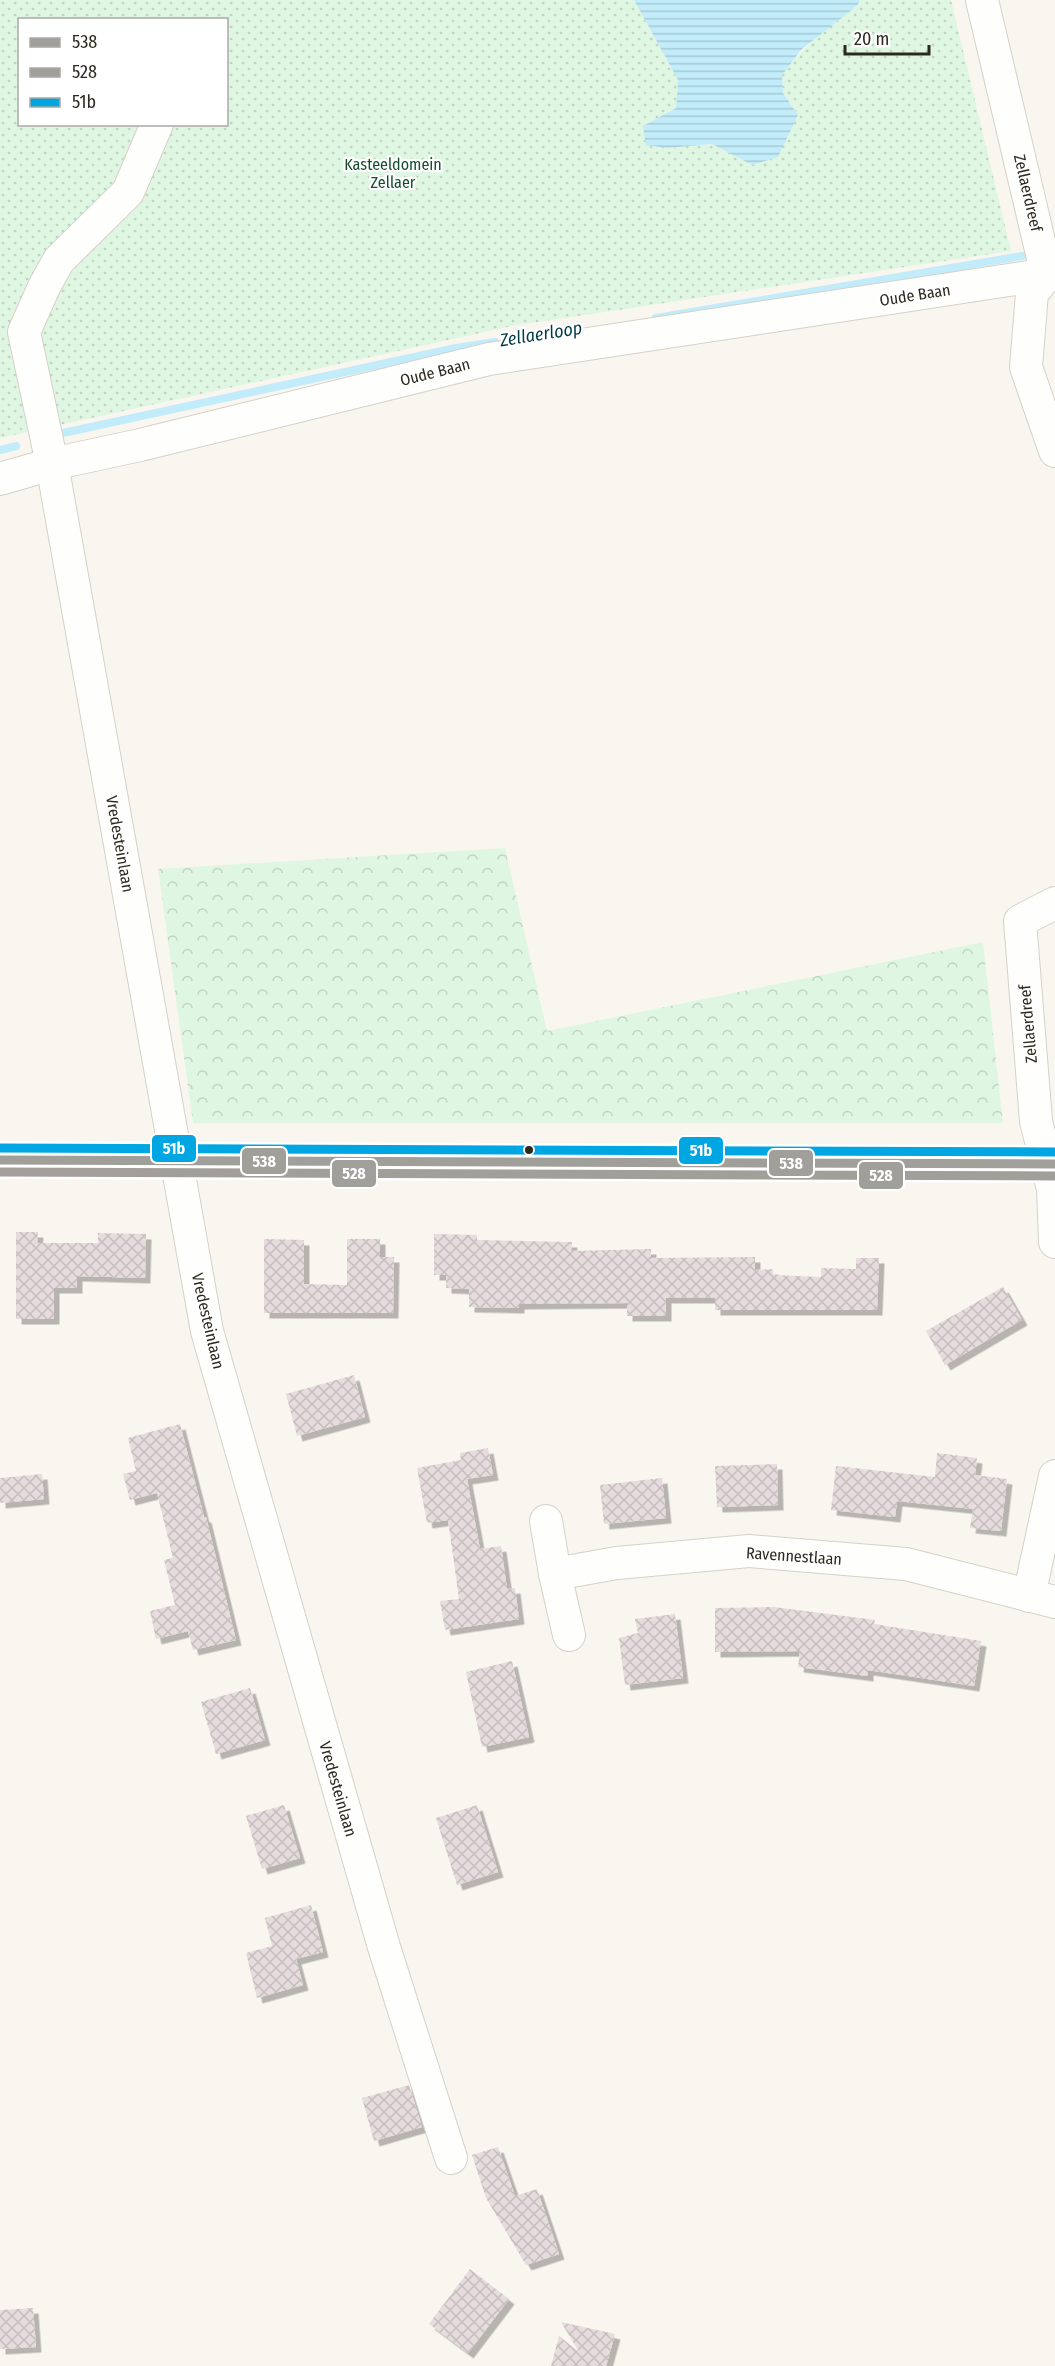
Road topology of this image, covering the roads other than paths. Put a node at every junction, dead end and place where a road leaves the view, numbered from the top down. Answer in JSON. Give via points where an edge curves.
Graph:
{"nodes":[{"id":1,"x":982,"y":0,"type":"edge"},
{"id":2,"x":156,"y":126,"type":"edge"},
{"id":3,"x":1051,"y":274,"type":"edge"},
{"id":4,"x":1055,"y":451,"type":"edge"},
{"id":5,"x":52,"y":464,"type":"junction"},
{"id":6,"x":0,"y":479,"type":"edge"},
{"id":7,"x":1055,"y":903,"type":"edge"},
{"id":8,"x":0,"y":1160,"type":"edge"},
{"id":9,"x":177,"y":1160,"type":"junction"},
{"id":10,"x":1052,"y":1164,"type":"edge"},
{"id":11,"x":1055,"y":1242,"type":"edge"},
{"id":12,"x":1055,"y":1476,"type":"edge"},
{"id":13,"x":546,"y":1521,"type":"dead end"},
{"id":14,"x":555,"y":1574,"type":"junction"},
{"id":15,"x":1042,"y":1599,"type":"edge"},
{"id":16,"x":569,"y":1635,"type":"dead end"},
{"id":17,"x":451,"y":2158,"type":"dead end"}],
"edges":[{"from":1,"to":3,"type":"street","name":"Zellaerdreef"},
{"from":2,"to":5,"type":"street","name":"Vredesteinlaan","via":[[128,192],[59,260],[24,332]]},
{"from":3,"to":4,"type":"street","via":[[1032,293],[1026,367]]},
{"from":3,"to":5,"type":"street","name":"Oude Baan","via":[[489,359]]},
{"from":5,"to":6,"type":"street","name":"Oude Baan"},
{"from":5,"to":9,"type":"street","name":"Vredesteinlaan"},
{"from":7,"to":10,"type":"street","name":"Zellaerdreef","via":[[1020,921],[1036,1121]]},
{"from":8,"to":9,"type":"main road"},
{"from":9,"to":10,"type":"main road"},
{"from":9,"to":17,"type":"street","name":"Vredesteinlaan","via":[[207,1331],[384,1947]]},
{"from":10,"to":11,"type":"street"},
{"from":12,"to":15,"type":"street","name":"Ravennestlaan"},
{"from":13,"to":14,"type":"street"},
{"from":14,"to":15,"type":"street","name":"Ravennestlaan","via":[[617,1563],[749,1551],[906,1564]]},
{"from":14,"to":16,"type":"street"}]}
